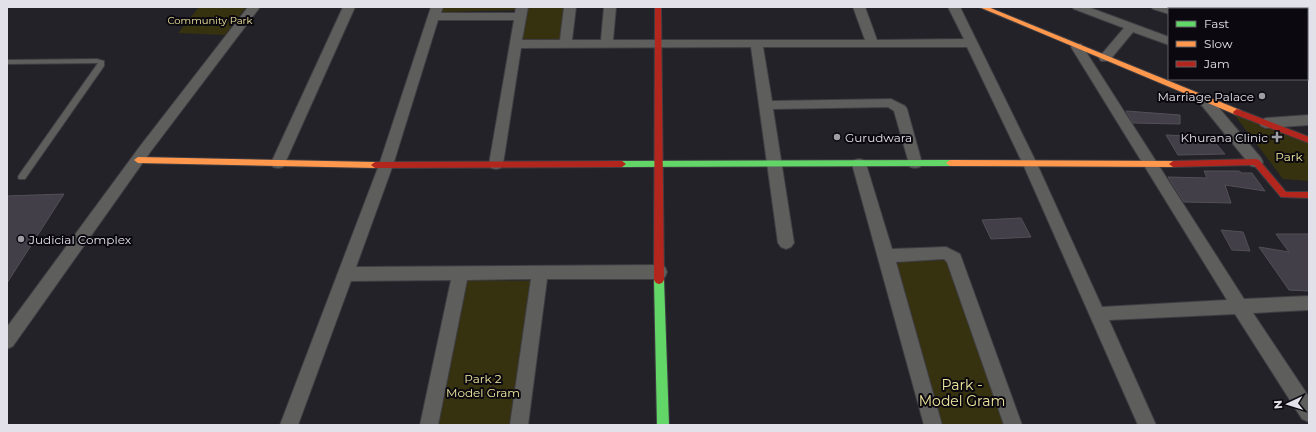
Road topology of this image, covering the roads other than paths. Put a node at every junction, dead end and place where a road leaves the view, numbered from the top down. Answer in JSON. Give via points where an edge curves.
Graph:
{"nodes":[{"id":1,"x":254,"y":7,"type":"edge"},
{"id":2,"x":349,"y":7,"type":"edge"},
{"id":3,"x":570,"y":7,"type":"edge"},
{"id":4,"x":610,"y":7,"type":"edge"},
{"id":5,"x":658,"y":7,"type":"edge"},
{"id":6,"x":859,"y":7,"type":"edge"},
{"id":7,"x":954,"y":7,"type":"edge"},
{"id":8,"x":1078,"y":7,"type":"edge"},
{"id":9,"x":1157,"y":7,"type":"edge"},
{"id":10,"x":986,"y":8,"type":"edge"},
{"id":11,"x":1168,"y":11,"type":"edge"},
{"id":12,"x":435,"y":12,"type":"edge"},
{"id":13,"x":521,"y":12,"type":"edge"},
{"id":14,"x":1131,"y":27,"type":"junction"},
{"id":15,"x":1168,"y":41,"type":"edge"},
{"id":16,"x":607,"y":43,"type":"junction"},
{"id":17,"x":872,"y":43,"type":"junction"},
{"id":18,"x":972,"y":43,"type":"junction"},
{"id":19,"x":515,"y":44,"type":"junction"},
{"id":20,"x":566,"y":44,"type":"junction"},
{"id":21,"x":659,"y":44,"type":"junction"},
{"id":22,"x":756,"y":44,"type":"junction"},
{"id":23,"x":1077,"y":47,"type":"junction"},
{"id":24,"x":1105,"y":58,"type":"junction"},
{"id":25,"x":7,"y":62,"type":"edge"},
{"id":26,"x":1204,"y":99,"type":"junction"},
{"id":27,"x":766,"y":105,"type":"junction"},
{"id":28,"x":1309,"y":120,"type":"edge"},
{"id":29,"x":1266,"y":123,"type":"junction"},
{"id":30,"x":1309,"y":140,"type":"edge"},
{"id":31,"x":138,"y":160,"type":"junction"},
{"id":32,"x":1256,"y":162,"type":"junction"},
{"id":33,"x":278,"y":163,"type":"junction"},
{"id":34,"x":915,"y":163,"type":"junction"},
{"id":35,"x":496,"y":164,"type":"junction"},
{"id":36,"x":658,"y":164,"type":"junction"},
{"id":37,"x":774,"y":164,"type":"junction"},
{"id":38,"x":859,"y":164,"type":"junction"},
{"id":39,"x":1030,"y":164,"type":"junction"},
{"id":40,"x":1150,"y":164,"type":"junction"},
{"id":41,"x":386,"y":165,"type":"junction"},
{"id":42,"x":22,"y":177,"type":"dead end"},
{"id":43,"x":1309,"y":196,"type":"edge"},
{"id":44,"x":786,"y":242,"type":"dead end"},
{"id":45,"x":886,"y":256,"type":"junction"},
{"id":46,"x":659,"y":272,"type":"junction"},
{"id":47,"x":460,"y":273,"type":"junction"},
{"id":48,"x":540,"y":273,"type":"junction"},
{"id":49,"x":345,"y":274,"type":"junction"},
{"id":50,"x":1309,"y":303,"type":"edge"},
{"id":51,"x":1240,"y":307,"type":"junction"},
{"id":52,"x":1096,"y":314,"type":"junction"},
{"id":53,"x":7,"y":341,"type":"edge"},
{"id":54,"x":1309,"y":413,"type":"edge"},
{"id":55,"x":289,"y":425,"type":"edge"},
{"id":56,"x":428,"y":425,"type":"edge"},
{"id":57,"x":519,"y":425,"type":"edge"},
{"id":58,"x":663,"y":425,"type":"edge"},
{"id":59,"x":933,"y":425,"type":"edge"},
{"id":60,"x":1013,"y":425,"type":"edge"},
{"id":61,"x":1147,"y":425,"type":"edge"}],
"edges":[{"from":1,"to":31,"type":"street"},
{"from":2,"to":33,"type":"street"},
{"from":3,"to":20,"type":"street"},
{"from":4,"to":16,"type":"street"},
{"from":5,"to":21,"type":"street"},
{"from":6,"to":17,"type":"street"},
{"from":7,"to":18,"type":"street"},
{"from":8,"to":14,"type":"street"},
{"from":9,"to":11,"type":"street"},
{"from":10,"to":23,"type":"street"},
{"from":12,"to":13,"type":"street"},
{"from":12,"to":41,"type":"street"},
{"from":13,"to":19,"type":"street"},
{"from":14,"to":15,"type":"street"},
{"from":14,"to":24,"type":"street"},
{"from":16,"to":20,"type":"street"},
{"from":16,"to":21,"type":"street"},
{"from":17,"to":18,"type":"street"},
{"from":17,"to":22,"type":"street"},
{"from":18,"to":39,"type":"street"},
{"from":19,"to":20,"type":"street"},
{"from":19,"to":35,"type":"street"},
{"from":21,"to":22,"type":"street"},
{"from":21,"to":36,"type":"street"},
{"from":22,"to":27,"type":"street"},
{"from":23,"to":24,"type":"street"},
{"from":23,"to":40,"type":"street"},
{"from":24,"to":26,"type":"street"},
{"from":25,"to":42,"type":"lane","via":[[102,62]]},
{"from":26,"to":29,"type":"street"},
{"from":26,"to":32,"type":"street"},
{"from":27,"to":34,"type":"street","via":[[894,104],[900,109]]},
{"from":27,"to":37,"type":"street"},
{"from":28,"to":29,"type":"street"},
{"from":29,"to":30,"type":"street"},
{"from":31,"to":33,"type":"street"},
{"from":31,"to":53,"type":"street"},
{"from":32,"to":40,"type":"street"},
{"from":32,"to":43,"type":"street","via":[[1284,195]]},
{"from":33,"to":41,"type":"street"},
{"from":34,"to":38,"type":"street"},
{"from":34,"to":39,"type":"street"},
{"from":35,"to":36,"type":"street"},
{"from":35,"to":41,"type":"street"},
{"from":36,"to":37,"type":"street"},
{"from":36,"to":46,"type":"street"},
{"from":37,"to":38,"type":"street"},
{"from":37,"to":44,"type":"street"},
{"from":38,"to":45,"type":"street"},
{"from":39,"to":40,"type":"street"},
{"from":39,"to":52,"type":"street"},
{"from":40,"to":51,"type":"street"},
{"from":41,"to":49,"type":"street"},
{"from":45,"to":59,"type":"street"},
{"from":45,"to":60,"type":"street","via":[[946,253],[954,258]]},
{"from":46,"to":48,"type":"street"},
{"from":46,"to":58,"type":"street"},
{"from":47,"to":48,"type":"street"},
{"from":47,"to":49,"type":"street"},
{"from":47,"to":56,"type":"street"},
{"from":48,"to":57,"type":"street"},
{"from":49,"to":55,"type":"street"},
{"from":50,"to":51,"type":"street"},
{"from":51,"to":52,"type":"street"},
{"from":51,"to":54,"type":"street"},
{"from":52,"to":61,"type":"street"}]}
